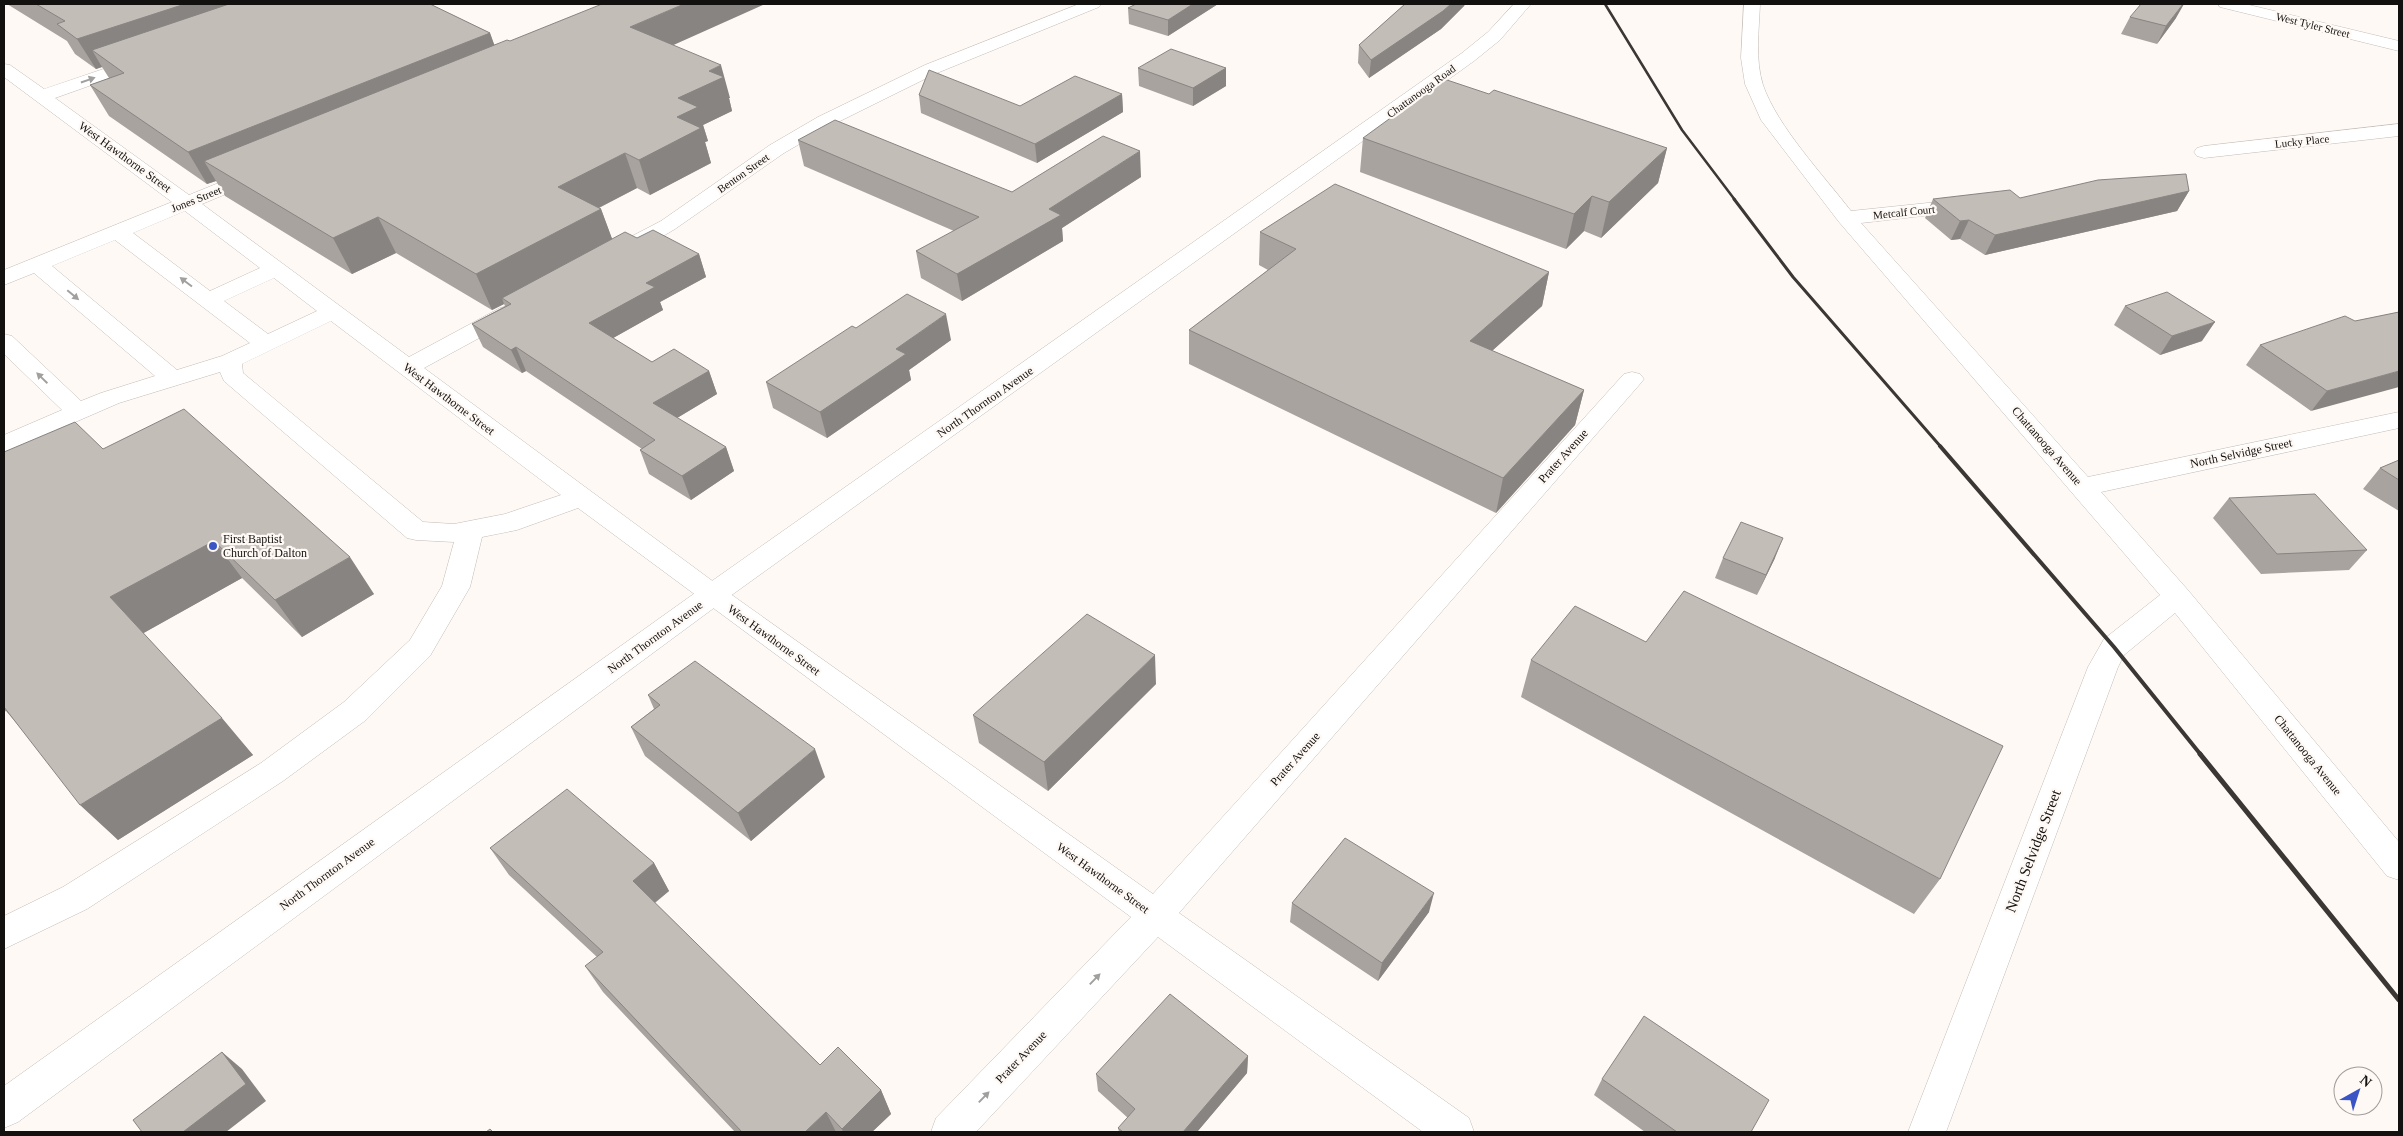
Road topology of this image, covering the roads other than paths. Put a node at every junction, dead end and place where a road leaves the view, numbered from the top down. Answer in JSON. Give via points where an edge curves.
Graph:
{"nodes":[{"id":1,"x":1093,"y":4,"type":"edge"},
{"id":2,"x":1752,"y":4,"type":"edge"},
{"id":3,"x":2226,"y":4,"type":"edge"},
{"id":4,"x":1518,"y":5,"type":"edge"},
{"id":5,"x":2286,"y":12,"type":"edge"},
{"id":6,"x":2399,"y":46,"type":"edge"},
{"id":7,"x":155,"y":57,"type":"edge"},
{"id":8,"x":4,"y":69,"type":"edge"},
{"id":9,"x":42,"y":96,"type":"junction"},
{"id":10,"x":2399,"y":130,"type":"edge"},
{"id":11,"x":2204,"y":152,"type":"dead end"},
{"id":12,"x":270,"y":169,"type":"edge"},
{"id":13,"x":1311,"y":170,"type":"joint"},
{"id":14,"x":188,"y":203,"type":"junction"},
{"id":15,"x":1983,"y":204,"type":"edge"},
{"id":16,"x":1846,"y":218,"type":"junction"},
{"id":17,"x":117,"y":231,"type":"junction"},
{"id":18,"x":607,"y":259,"type":"edge"},
{"id":19,"x":36,"y":264,"type":"junction"},
{"id":20,"x":276,"y":269,"type":"junction"},
{"id":21,"x":4,"y":278,"type":"edge"},
{"id":22,"x":209,"y":300,"type":"junction"},
{"id":23,"x":528,"y":302,"type":"edge"},
{"id":24,"x":332,"y":312,"type":"junction"},
{"id":25,"x":4,"y":341,"type":"edge"},
{"id":26,"x":266,"y":344,"type":"junction"},
{"id":27,"x":230,"y":361,"type":"junction"},
{"id":28,"x":406,"y":368,"type":"junction"},
{"id":29,"x":172,"y":379,"type":"junction"},
{"id":30,"x":1632,"y":379,"type":"dead end"},
{"id":31,"x":78,"y":412,"type":"junction"},
{"id":32,"x":2399,"y":420,"type":"edge"},
{"id":33,"x":4,"y":445,"type":"edge"},
{"id":34,"x":2083,"y":487,"type":"junction"},
{"id":35,"x":580,"y":498,"type":"junction"},
{"id":36,"x":470,"y":530,"type":"junction"},
{"id":37,"x":712,"y":596,"type":"junction"},
{"id":38,"x":2177,"y":596,"type":"junction"},
{"id":39,"x":2399,"y":866,"type":"edge"},
{"id":40,"x":1155,"y":916,"type":"junction"},
{"id":41,"x":4,"y":933,"type":"edge"},
{"id":42,"x":4,"y":1109,"type":"edge"},
{"id":43,"x":950,"y":1132,"type":"edge"},
{"id":44,"x":1455,"y":1132,"type":"edge"},
{"id":45,"x":1927,"y":1132,"type":"edge"}],
"edges":[{"from":1,"to":18,"type":"street","name":"Benton Street","via":[[931,69],[825,120],[668,225]]},
{"from":2,"to":16,"type":"street","name":"Chattanooga Avenue","via":[[1750,58],[1754,84],[1768,116]]},
{"from":3,"to":5,"type":"street","name":"West Tyler Street"},
{"from":4,"to":13,"type":"street","name":"Chattanooga Road","via":[[1494,36],[1468,57]]},
{"from":5,"to":6,"type":"street","name":"West Tyler Street"},
{"from":9,"to":7,"type":"street","one_way":true},
{"from":8,"to":9,"type":"street","name":"West Hawthorne Street"},
{"from":9,"to":14,"type":"street","name":"West Hawthorne Street"},
{"from":10,"to":11,"type":"street","name":"Lucky Place"},
{"from":12,"to":14,"type":"street","name":"Jones Street"},
{"from":13,"to":37,"type":"street","name":"North Thornton Avenue"},
{"from":14,"to":17,"type":"street","name":"Jones Street"},
{"from":14,"to":20,"type":"street","name":"West Hawthorne Street"},
{"from":15,"to":16,"type":"street","name":"Metcalf Court"},
{"from":16,"to":34,"type":"street","name":"Chattanooga Avenue"},
{"from":17,"to":19,"type":"street","name":"Jones Street"},
{"from":22,"to":17,"type":"street","one_way":true},
{"from":19,"to":21,"type":"street","name":"Jones Street"},
{"from":19,"to":29,"type":"street","one_way":true},
{"from":20,"to":22,"type":"street"},
{"from":20,"to":24,"type":"street","name":"West Hawthorne Street"},
{"from":22,"to":26,"type":"street"},
{"from":23,"to":28,"type":"street"},
{"from":24,"to":26,"type":"street"},
{"from":24,"to":28,"type":"street","name":"West Hawthorne Street"},
{"from":31,"to":25,"type":"street","one_way":true},
{"from":26,"to":27,"type":"street"},
{"from":27,"to":29,"type":"street"},
{"from":27,"to":36,"type":"street","via":[[232,376],[416,531],[454,533]]},
{"from":28,"to":35,"type":"street","name":"West Hawthorne Street"},
{"from":29,"to":31,"type":"street","via":[[110,398]]},
{"from":30,"to":40,"type":"street","name":"Prater Avenue"},
{"from":31,"to":33,"type":"street"},
{"from":32,"to":34,"type":"street","name":"North Selvidge Street"},
{"from":34,"to":38,"type":"street","name":"Chattanooga Avenue"},
{"from":35,"to":36,"type":"street","via":[[508,523]]},
{"from":35,"to":37,"type":"street","name":"West Hawthorne Street"},
{"from":36,"to":41,"type":"street","via":[[456,587],[420,648],[355,711],[272,772],[75,898]]},
{"from":37,"to":40,"type":"street","name":"West Hawthorne Street"},
{"from":37,"to":42,"type":"street","name":"North Thornton Avenue"},
{"from":38,"to":39,"type":"street","name":"Chattanooga Avenue"},
{"from":38,"to":45,"type":"street","name":"North Selvidge Street","via":[[2114,648],[2103,667]]},
{"from":43,"to":40,"type":"street","name":"Prater Avenue","one_way":true},
{"from":40,"to":44,"type":"street","name":"West Hawthorne Street"}]}
